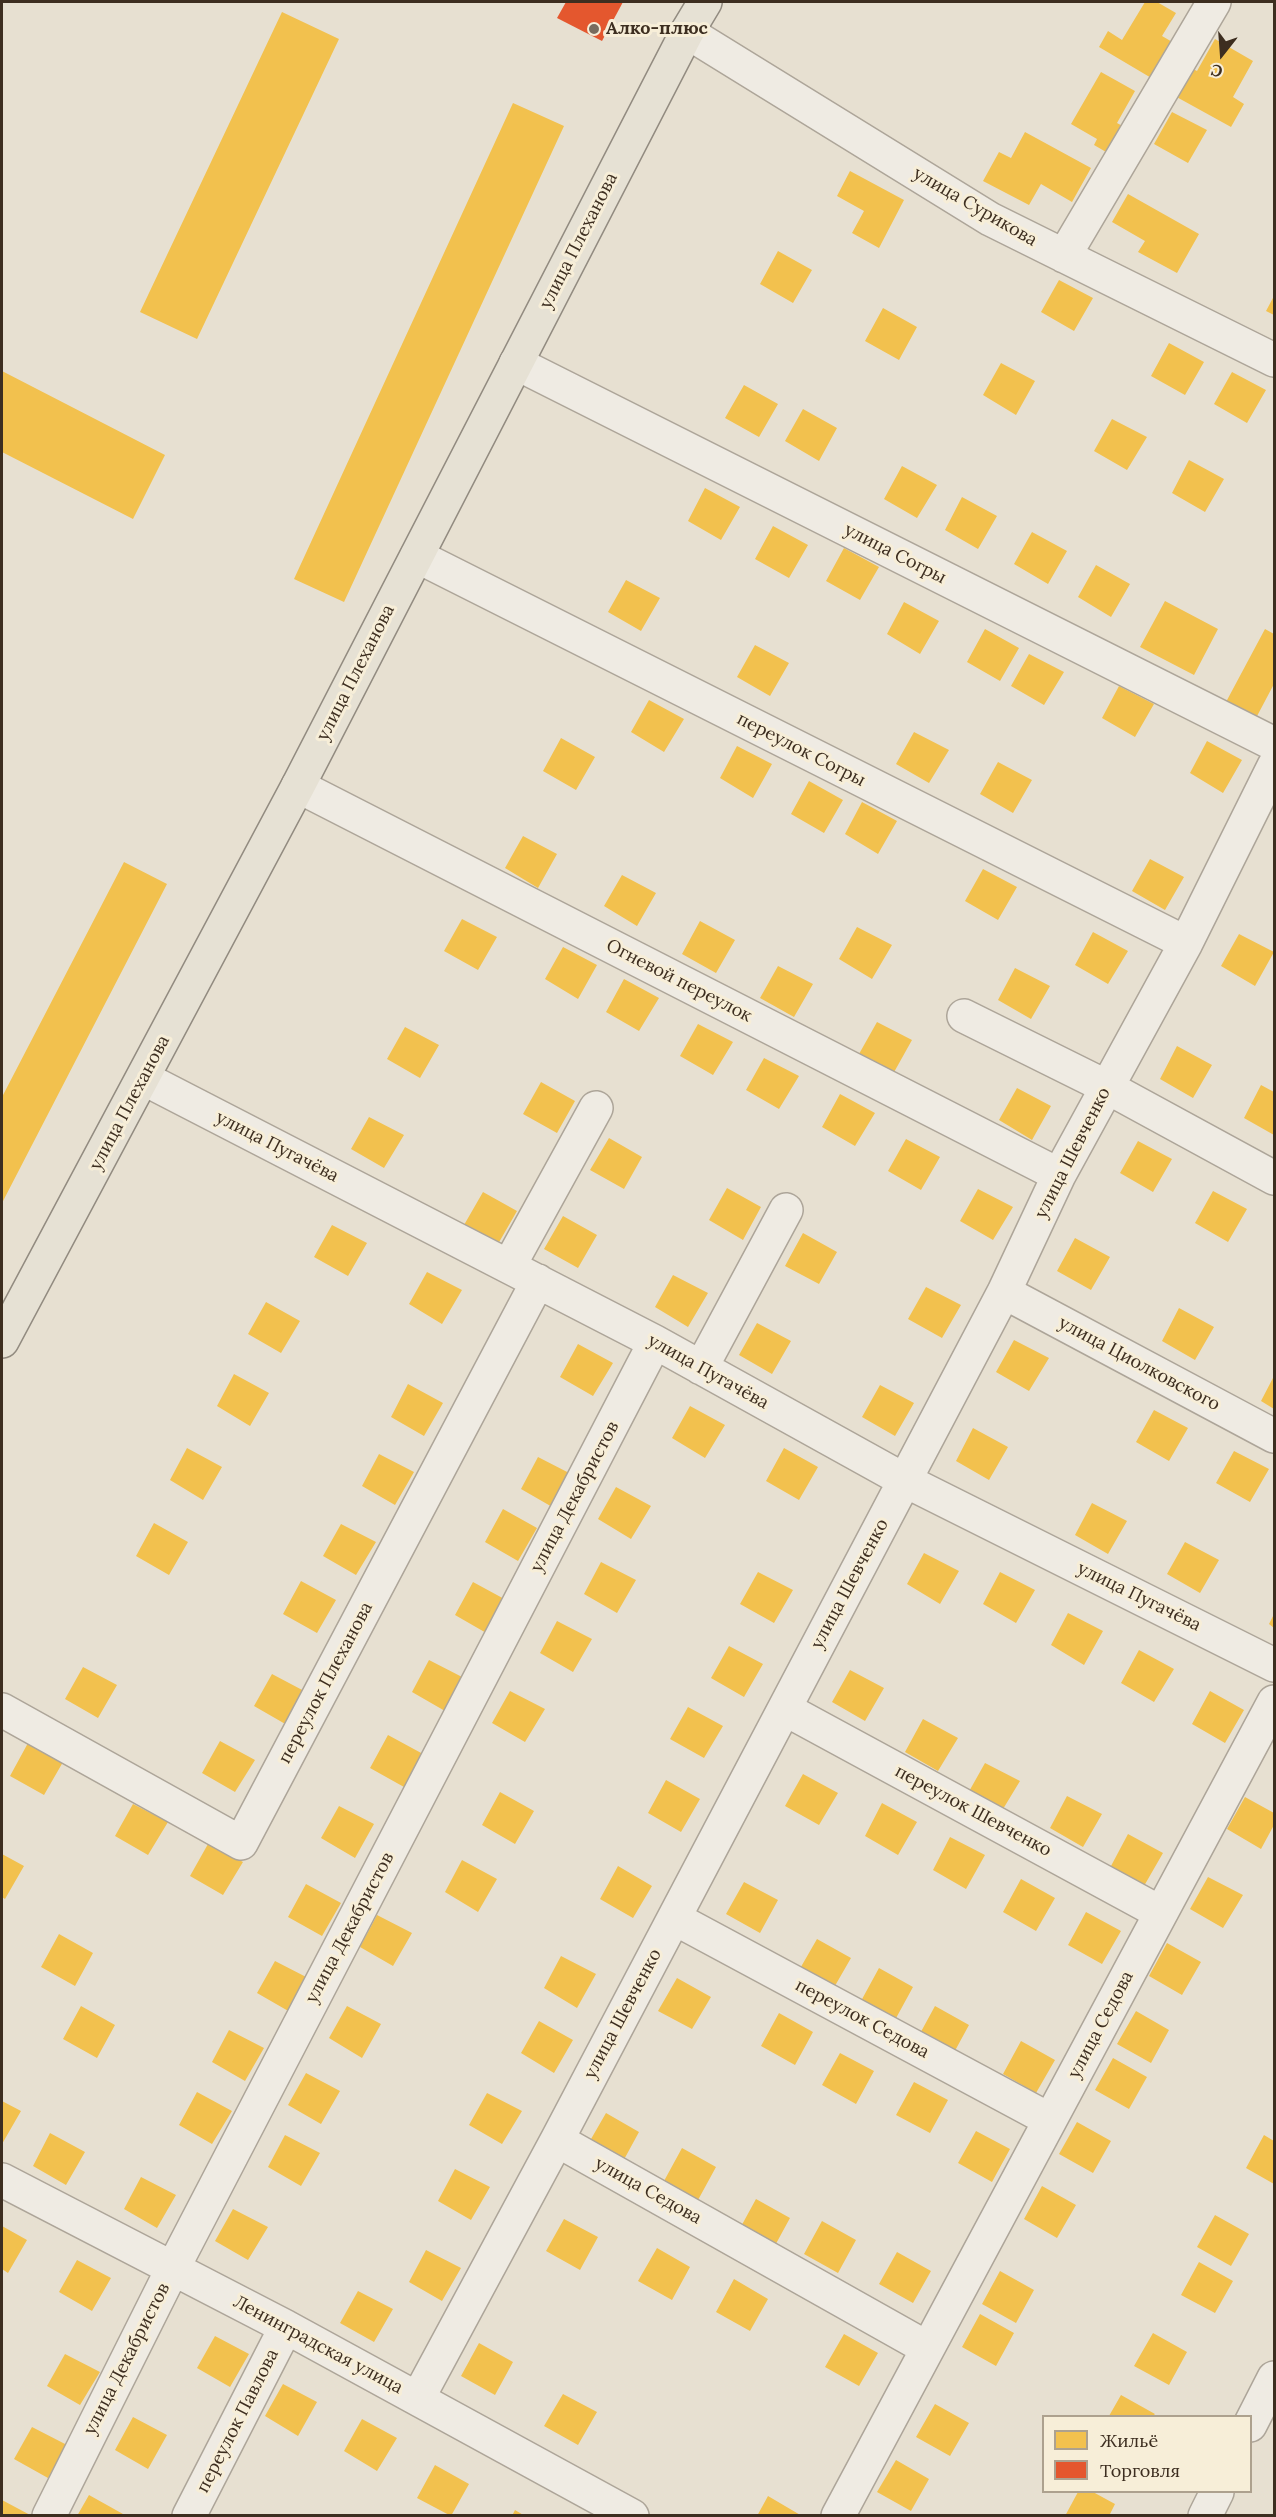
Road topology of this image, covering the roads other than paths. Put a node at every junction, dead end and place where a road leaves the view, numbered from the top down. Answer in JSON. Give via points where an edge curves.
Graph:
{"nodes":[{"id":1,"x":705,"y":2,"type":"edge"},
{"id":2,"x":1214,"y":2,"type":"edge"},
{"id":3,"x":687,"y":32,"type":"junction"},
{"id":4,"x":1064,"y":256,"type":"junction"},
{"id":5,"x":1275,"y":360,"type":"edge"},
{"id":6,"x":516,"y":363,"type":"junction"},
{"id":7,"x":417,"y":556,"type":"junction"},
{"id":8,"x":1275,"y":744,"type":"edge"},
{"id":9,"x":1275,"y":766,"type":"edge"},
{"id":10,"x":298,"y":786,"type":"junction"},
{"id":11,"x":1186,"y":943,"type":"junction"},
{"id":12,"x":964,"y":1016,"type":"dead end"},
{"id":13,"x":143,"y":1078,"type":"junction"},
{"id":14,"x":1107,"y":1088,"type":"junction"},
{"id":15,"x":596,"y":1108,"type":"dead end"},
{"id":16,"x":1059,"y":1175,"type":"junction"},
{"id":17,"x":1275,"y":1178,"type":"edge"},
{"id":18,"x":786,"y":1210,"type":"dead end"},
{"id":19,"x":509,"y":1266,"type":"junction"},
{"id":20,"x":538,"y":1281,"type":"junction"},
{"id":21,"x":1004,"y":1292,"type":"junction"},
{"id":22,"x":2,"y":1341,"type":"edge"},
{"id":23,"x":655,"y":1342,"type":"junction"},
{"id":24,"x":701,"y":1368,"type":"junction"},
{"id":25,"x":1275,"y":1436,"type":"edge"},
{"id":26,"x":904,"y":1480,"type":"junction"},
{"id":27,"x":1275,"y":1665,"type":"edge"},
{"id":28,"x":1275,"y":1702,"type":"edge"},
{"id":29,"x":785,"y":1709,"type":"junction"},
{"id":30,"x":2,"y":1710,"type":"edge"},
{"id":31,"x":1161,"y":1913,"type":"junction"},
{"id":32,"x":674,"y":1918,"type":"junction"},
{"id":33,"x":1050,"y":2120,"type":"junction"},
{"id":34,"x":557,"y":2140,"type":"junction"},
{"id":35,"x":2,"y":2180,"type":"edge"},
{"id":36,"x":173,"y":2268,"type":"junction"},
{"id":37,"x":286,"y":2327,"type":"junction"},
{"id":38,"x":927,"y":2348,"type":"junction"},
{"id":39,"x":1275,"y":2378,"type":"edge"},
{"id":40,"x":418,"y":2398,"type":"junction"},
{"id":41,"x":1252,"y":2423,"type":"edge"},
{"id":42,"x":1216,"y":2493,"type":"edge"},
{"id":43,"x":595,"y":2507,"type":"edge"},
{"id":44,"x":49,"y":2516,"type":"edge"},
{"id":45,"x":189,"y":2516,"type":"edge"},
{"id":46,"x":632,"y":2516,"type":"edge"},
{"id":47,"x":838,"y":2516,"type":"edge"},
{"id":48,"x":1205,"y":2516,"type":"edge"}],
"edges":[{"from":1,"to":3,"type":"main road","name":"улица Плеханова"},
{"from":2,"to":4,"type":"street"},
{"from":3,"to":4,"type":"street","name":"улица Сурикова","via":[[990,219]]},
{"from":3,"to":6,"type":"main road","name":"улица Плеханова"},
{"from":4,"to":5,"type":"street","name":"улица Сурикова"},
{"from":6,"to":7,"type":"main road","name":"улица Плеханова"},
{"from":6,"to":8,"type":"street","name":"улица Согры"},
{"from":7,"to":10,"type":"main road","name":"улица Плеханова"},
{"from":7,"to":11,"type":"street","name":"переулок Согры"},
{"from":9,"to":11,"type":"street","name":"улица Шевченко"},
{"from":10,"to":13,"type":"main road","name":"улица Плеханова"},
{"from":10,"to":16,"type":"street","name":"Огневой переулок"},
{"from":11,"to":14,"type":"street","name":"улица Шевченко"},
{"from":12,"to":14,"type":"street"},
{"from":13,"to":19,"type":"street","name":"улица Пугачёва"},
{"from":13,"to":22,"type":"main road","name":"улица Плеханова"},
{"from":14,"to":16,"type":"street","name":"улица Шевченко"},
{"from":14,"to":17,"type":"street"},
{"from":15,"to":19,"type":"street"},
{"from":16,"to":21,"type":"street","name":"улица Шевченко"},
{"from":18,"to":24,"type":"street"},
{"from":19,"to":20,"type":"street","name":"улица Пугачёва"},
{"from":20,"to":23,"type":"street","name":"улица Пугачёва"},
{"from":20,"to":30,"type":"street","name":"переулок Плеханова","via":[[241,1844]]},
{"from":21,"to":25,"type":"street","name":"улица Циолковского"},
{"from":21,"to":26,"type":"street","name":"улица Шевченко"},
{"from":23,"to":24,"type":"street","name":"улица Пугачёва"},
{"from":23,"to":36,"type":"street","name":"улица Декабристов"},
{"from":24,"to":26,"type":"street","name":"улица Пугачёва"},
{"from":26,"to":27,"type":"street","name":"улица Пугачёва"},
{"from":26,"to":29,"type":"street","name":"улица Шевченко"},
{"from":28,"to":31,"type":"street","name":"улица Седова"},
{"from":29,"to":31,"type":"street","name":"переулок Шевченко"},
{"from":29,"to":32,"type":"street","name":"улица Шевченко"},
{"from":31,"to":33,"type":"street","name":"улица Седова"},
{"from":32,"to":33,"type":"street","name":"переулок Седова"},
{"from":32,"to":34,"type":"street","name":"улица Шевченко"},
{"from":33,"to":38,"type":"street","name":"улица Седова"},
{"from":34,"to":38,"type":"street","name":"улица Седова"},
{"from":34,"to":40,"type":"street","name":"улица Шевченко"},
{"from":35,"to":36,"type":"street","name":"Ленинградская улица"},
{"from":36,"to":37,"type":"street","name":"Ленинградская улица"},
{"from":36,"to":44,"type":"street","name":"улица Декабристов"},
{"from":37,"to":40,"type":"street","name":"Ленинградская улица"},
{"from":37,"to":45,"type":"street","name":"переулок Павлова"},
{"from":38,"to":47,"type":"street","name":"улица Седова"},
{"from":39,"to":41,"type":"street"},
{"from":40,"to":43,"type":"street","name":"Ленинградская улица"},
{"from":42,"to":48,"type":"street"},
{"from":43,"to":46,"type":"street","name":"Ленинградская улица"}]}
